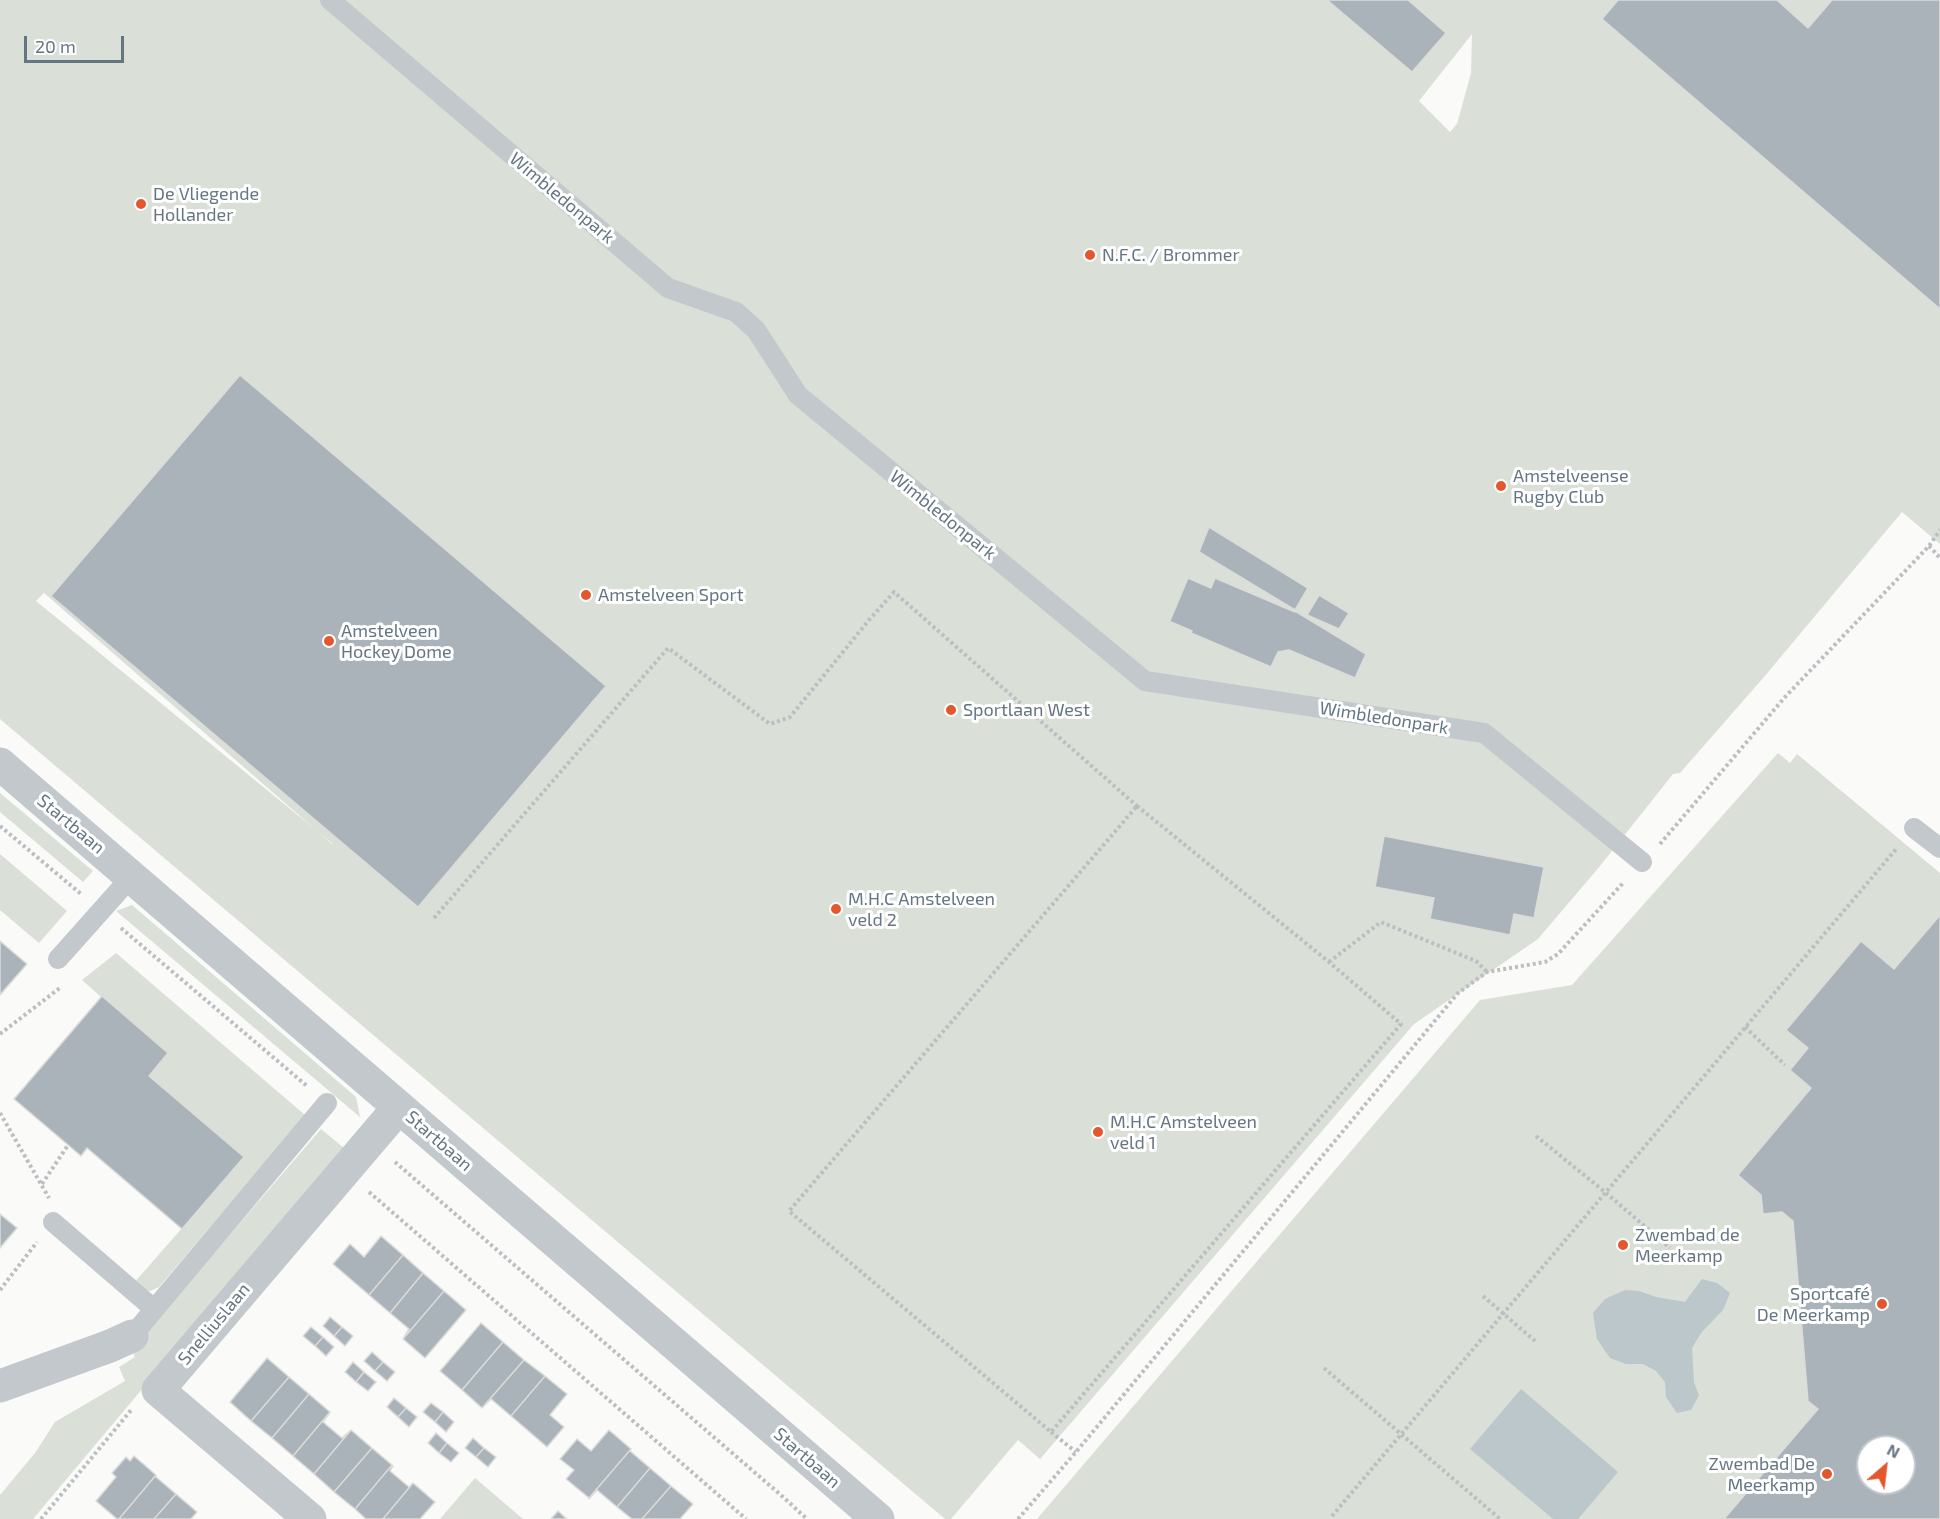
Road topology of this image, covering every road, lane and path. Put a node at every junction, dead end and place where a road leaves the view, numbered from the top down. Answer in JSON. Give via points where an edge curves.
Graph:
{"nodes":[{"id":1,"x":330,"y":0,"type":"edge"},
{"id":2,"x":1940,"y":530,"type":"edge"},
{"id":3,"x":1929,"y":546,"type":"junction"},
{"id":4,"x":1940,"y":558,"type":"edge"},
{"id":5,"x":0,"y":764,"type":"edge"},
{"id":6,"x":1137,"y":806,"type":"junction"},
{"id":7,"x":0,"y":826,"type":"edge"},
{"id":8,"x":1914,"y":828,"type":"joint"},
{"id":9,"x":1940,"y":848,"type":"edge"},
{"id":10,"x":1642,"y":862,"type":"junction"},
{"id":11,"x":132,"y":876,"type":"junction"},
{"id":12,"x":100,"y":911,"type":"junction"},
{"id":13,"x":434,"y":918,"type":"dead end"},
{"id":14,"x":58,"y":959,"type":"dead end"},
{"id":15,"x":1329,"y":962,"type":"junction"},
{"id":16,"x":1487,"y":972,"type":"junction"},
{"id":17,"x":68,"y":982,"type":"dead end"},
{"id":18,"x":1745,"y":1027,"type":"junction"},
{"id":19,"x":0,"y":1034,"type":"edge"},
{"id":20,"x":1785,"y":1065,"type":"dead end"},
{"id":21,"x":327,"y":1103,"type":"joint"},
{"id":22,"x":399,"y":1107,"type":"junction"},
{"id":23,"x":0,"y":1113,"type":"edge"},
{"id":24,"x":2,"y":1119,"type":"edge"},
{"id":25,"x":1536,"y":1136,"type":"dead end"},
{"id":26,"x":370,"y":1140,"type":"junction"},
{"id":27,"x":68,"y":1145,"type":"dead end"},
{"id":28,"x":344,"y":1170,"type":"junction"},
{"id":29,"x":42,"y":1184,"type":"junction"},
{"id":30,"x":1605,"y":1192,"type":"junction"},
{"id":31,"x":52,"y":1222,"type":"junction"},
{"id":32,"x":1670,"y":1248,"type":"dead end"},
{"id":33,"x":0,"y":1289,"type":"edge"},
{"id":34,"x":1483,"y":1296,"type":"dead end"},
{"id":35,"x":154,"y":1309,"type":"junction"},
{"id":36,"x":1503,"y":1313,"type":"junction"},
{"id":37,"x":132,"y":1336,"type":"joint"},
{"id":38,"x":1535,"y":1341,"type":"dead end"},
{"id":39,"x":1324,"y":1368,"type":"dead end"},
{"id":40,"x":0,"y":1386,"type":"edge"},
{"id":41,"x":158,"y":1390,"type":"junction"},
{"id":42,"x":1051,"y":1432,"type":"junction"},
{"id":43,"x":1401,"y":1434,"type":"junction"},
{"id":44,"x":1076,"y":1452,"type":"junction"},
{"id":45,"x":1332,"y":1516,"type":"dead end"},
{"id":46,"x":41,"y":1519,"type":"edge"},
{"id":47,"x":310,"y":1519,"type":"edge"},
{"id":48,"x":747,"y":1519,"type":"edge"},
{"id":49,"x":807,"y":1519,"type":"edge"},
{"id":50,"x":878,"y":1519,"type":"edge"},
{"id":51,"x":1018,"y":1519,"type":"edge"},
{"id":52,"x":1500,"y":1519,"type":"edge"}],
"edges":[{"from":1,"to":10,"type":"lane","name":"Wimbledonpark","via":[[668,288],[736,312],[756,330],[798,395],[1145,681],[1484,733]]},
{"from":2,"to":3,"type":"path"},
{"from":3,"to":4,"type":"path"},
{"from":3,"to":10,"type":"path","via":[[1785,697]]},
{"from":5,"to":11,"type":"street","name":"Startbaan"},
{"from":6,"to":13,"type":"path","via":[[894,592],[790,717],[770,724],[668,648]]},
{"from":6,"to":15,"type":"path"},
{"from":6,"to":42,"type":"path","via":[[789,1211]]},
{"from":7,"to":12,"type":"path"},
{"from":8,"to":9,"type":"lane"},
{"from":8,"to":18,"type":"path"},
{"from":10,"to":16,"type":"path","via":[[1558,954],[1545,962]]},
{"from":11,"to":12,"type":"lane"},
{"from":11,"to":22,"type":"street","name":"Startbaan"},
{"from":12,"to":14,"type":"lane"},
{"from":12,"to":21,"type":"path"},
{"from":15,"to":16,"type":"path","via":[[1381,922],[1476,961]]},
{"from":15,"to":42,"type":"path","via":[[1401,1024]]},
{"from":16,"to":44,"type":"path","via":[[1458,993]]},
{"from":17,"to":19,"type":"path"},
{"from":18,"to":20,"type":"path"},
{"from":18,"to":30,"type":"path"},
{"from":21,"to":35,"type":"lane"},
{"from":22,"to":26,"type":"street","name":"Snelliuslaan"},
{"from":22,"to":50,"type":"street","name":"Startbaan"},
{"from":23,"to":24,"type":"path"},
{"from":24,"to":29,"type":"path"},
{"from":25,"to":30,"type":"path"},
{"from":26,"to":28,"type":"street","name":"Snelliuslaan"},
{"from":26,"to":49,"type":"path"},
{"from":27,"to":29,"type":"path"},
{"from":28,"to":41,"type":"street","name":"Snelliuslaan"},
{"from":28,"to":48,"type":"path"},
{"from":29,"to":31,"type":"path","via":[[48,1195]]},
{"from":30,"to":32,"type":"path"},
{"from":30,"to":36,"type":"path"},
{"from":31,"to":33,"type":"path"},
{"from":31,"to":35,"type":"lane"},
{"from":34,"to":36,"type":"path"},
{"from":35,"to":37,"type":"lane"},
{"from":36,"to":38,"type":"path"},
{"from":36,"to":43,"type":"path"},
{"from":37,"to":40,"type":"street"},
{"from":39,"to":43,"type":"path"},
{"from":41,"to":46,"type":"path","via":[[145,1395]]},
{"from":41,"to":47,"type":"street"},
{"from":42,"to":44,"type":"path"},
{"from":43,"to":45,"type":"path"},
{"from":43,"to":52,"type":"path"},
{"from":44,"to":51,"type":"path"}]}
